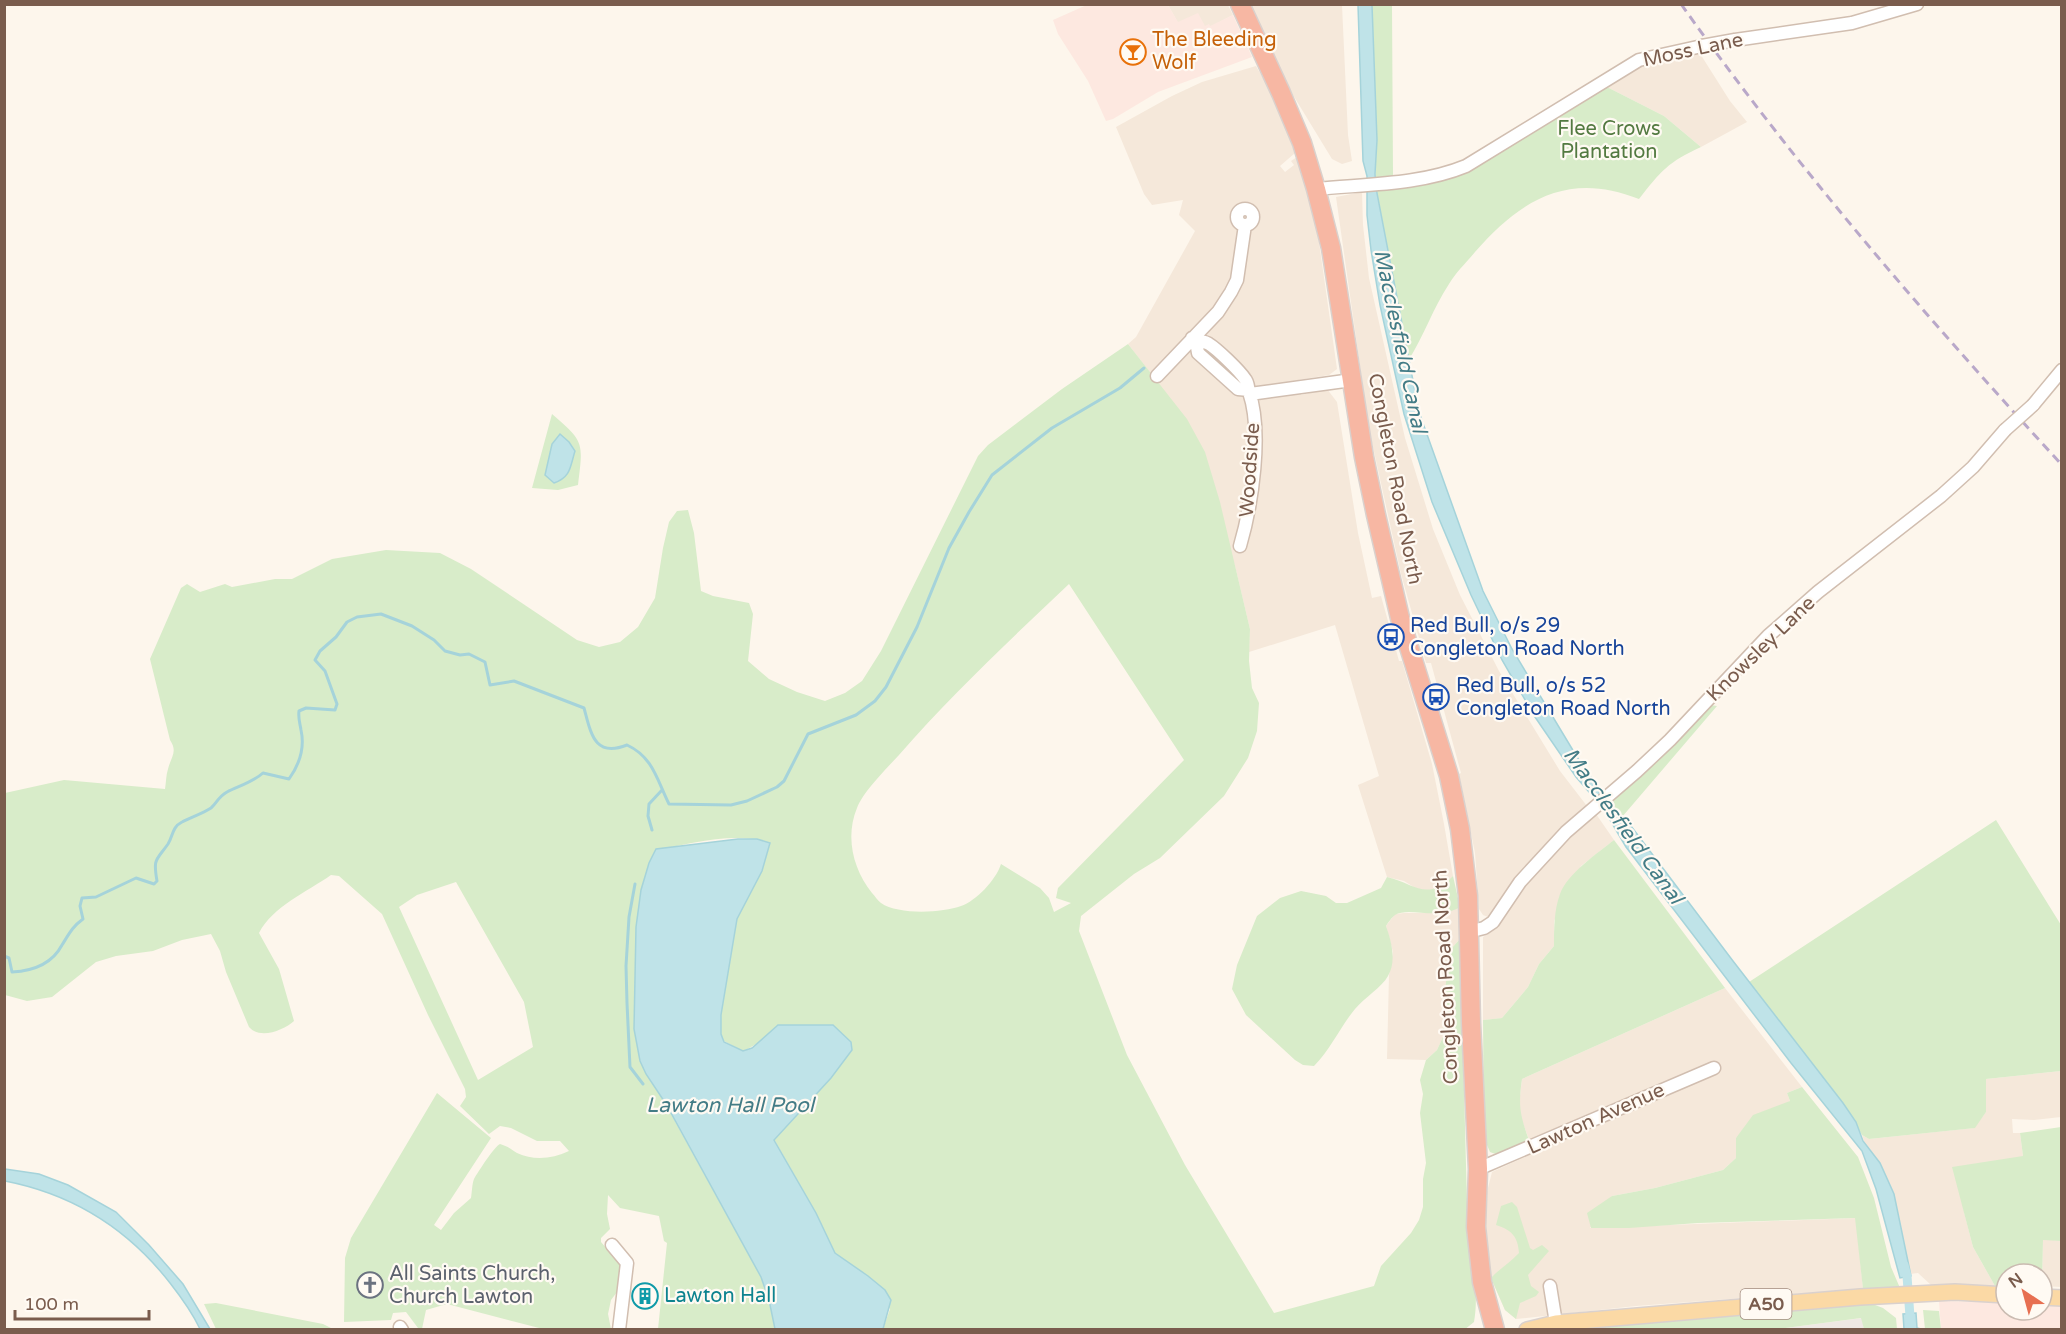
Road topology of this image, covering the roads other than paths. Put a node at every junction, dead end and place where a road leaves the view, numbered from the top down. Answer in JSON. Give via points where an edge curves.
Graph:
{"nodes":[{"id":1,"x":1240,"y":4,"type":"edge"},
{"id":2,"x":1917,"y":4,"type":"edge"},
{"id":3,"x":1316,"y":189,"type":"junction"},
{"id":4,"x":1245,"y":225,"type":"dead end"},
{"id":5,"x":1194,"y":339,"type":"junction"},
{"id":6,"x":2061,"y":370,"type":"edge"},
{"id":7,"x":1157,"y":376,"type":"dead end"},
{"id":8,"x":1352,"y":380,"type":"junction"},
{"id":9,"x":1249,"y":392,"type":"junction"},
{"id":10,"x":1240,"y":546,"type":"dead end"},
{"id":11,"x":1468,"y":932,"type":"junction"},
{"id":12,"x":1714,"y":1068,"type":"dead end"},
{"id":13,"x":1478,"y":1169,"type":"junction"},
{"id":14,"x":612,"y":1245,"type":"dead end"},
{"id":15,"x":1550,"y":1286,"type":"dead end"},
{"id":16,"x":1994,"y":1294,"type":"edge"},
{"id":17,"x":1556,"y":1323,"type":"junction"},
{"id":18,"x":619,"y":1329,"type":"edge"},
{"id":19,"x":1495,"y":1329,"type":"edge"},
{"id":20,"x":1527,"y":1329,"type":"edge"}],
"edges":[{"from":1,"to":3,"type":"highway","name":"Congleton Road North","via":[[1298,133]]},
{"from":2,"to":3,"type":"street","name":"Moss Lane","bridge":true,"via":[[1852,23],[1735,40],[1639,60],[1446,174]]},
{"from":3,"to":8,"type":"highway","name":"Congleton Road North","via":[[1331,248]]},
{"from":4,"to":5,"type":"street","via":[[1237,280],[1218,312]]},
{"from":5,"to":7,"type":"street"},
{"from":5,"to":9,"type":"street","via":[[1207,342],[1247,380]]},
{"from":6,"to":11,"type":"street","name":"Knowsley Lane","bridge":true,"via":[[1973,467],[1768,636],[1670,740],[1566,832],[1520,882],[1493,922]]},
{"from":8,"to":9,"type":"street"},
{"from":8,"to":11,"type":"highway","name":"Congleton Road North","via":[[1364,457],[1400,618],[1449,776],[1460,830]]},
{"from":9,"to":10,"type":"street","name":"Woodside","via":[[1255,412],[1254,460],[1248,517]]},
{"from":11,"to":13,"type":"highway","name":"Congleton Road North"},
{"from":12,"to":13,"type":"street","name":"Lawton Avenue"},
{"from":13,"to":19,"type":"highway","name":"Congleton Road North","via":[[1476,1227],[1482,1282]]},
{"from":14,"to":18,"type":"street","via":[[627,1263]]},
{"from":15,"to":17,"type":"street"},
{"from":16,"to":17,"type":"main road","number":"A50","via":[[1955,1292],[1860,1297]]},
{"from":17,"to":20,"type":"main road","number":"A50"}]}
